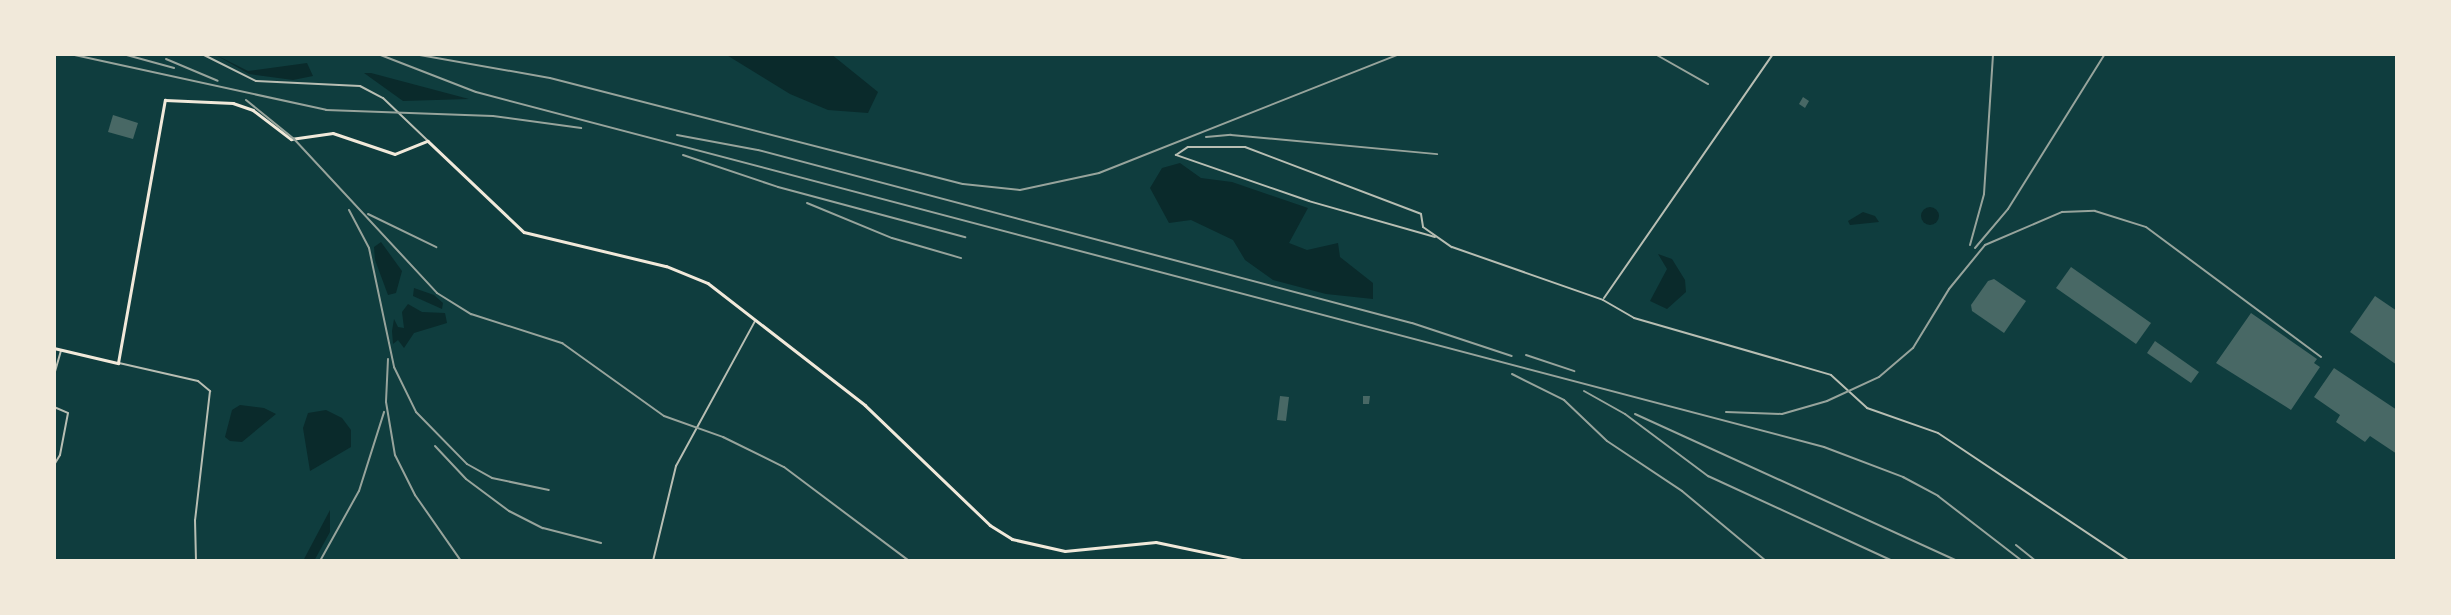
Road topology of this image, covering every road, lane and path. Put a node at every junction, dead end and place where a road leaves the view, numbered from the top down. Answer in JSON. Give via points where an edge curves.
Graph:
{"nodes":[{"id":1,"x":202,"y":54,"type":"edge"},
{"id":2,"x":1773,"y":54,"type":"edge"},
{"id":3,"x":428,"y":141,"type":"junction"},
{"id":4,"x":1435,"y":237,"type":"junction"},
{"id":5,"x":1603,"y":300,"type":"junction"},
{"id":6,"x":756,"y":320,"type":"junction"},
{"id":7,"x":54,"y":348,"type":"edge"},
{"id":8,"x":61,"y":350,"type":"junction"},
{"id":9,"x":118,"y":363,"type":"junction"},
{"id":10,"x":54,"y":375,"type":"edge"},
{"id":11,"x":54,"y":407,"type":"edge"},
{"id":12,"x":54,"y":465,"type":"edge"},
{"id":13,"x":196,"y":561,"type":"edge"},
{"id":14,"x":653,"y":561,"type":"edge"},
{"id":15,"x":1247,"y":561,"type":"edge"},
{"id":16,"x":2129,"y":561,"type":"edge"}],
"edges":[{"from":1,"to":3,"type":"street","via":[[256,81],[360,86],[383,98]]},
{"from":2,"to":5,"type":"street"},
{"from":3,"to":6,"type":"main road","via":[[524,232],[686,273],[720,291]]},
{"from":3,"to":9,"type":"main road","via":[[395,154],[334,133],[290,139],[242,105],[166,97]]},
{"from":4,"to":4,"type":"street","via":[[1423,227],[1421,214],[1245,147],[1188,147],[1176,155]]},
{"from":4,"to":5,"type":"street"},
{"from":5,"to":16,"type":"street","via":[[1634,318],[1831,375],[1867,408],[1938,433]]},
{"from":6,"to":14,"type":"street","via":[[676,466]]},
{"from":6,"to":15,"type":"main road","via":[[871,410],[990,525],[1012,540],[1065,551],[1151,542]]},
{"from":7,"to":8,"type":"main road"},
{"from":8,"to":9,"type":"main road"},
{"from":8,"to":10,"type":"street"},
{"from":9,"to":13,"type":"street","via":[[203,382],[211,405],[195,520]]},
{"from":11,"to":12,"type":"street","via":[[68,413]]}]}
